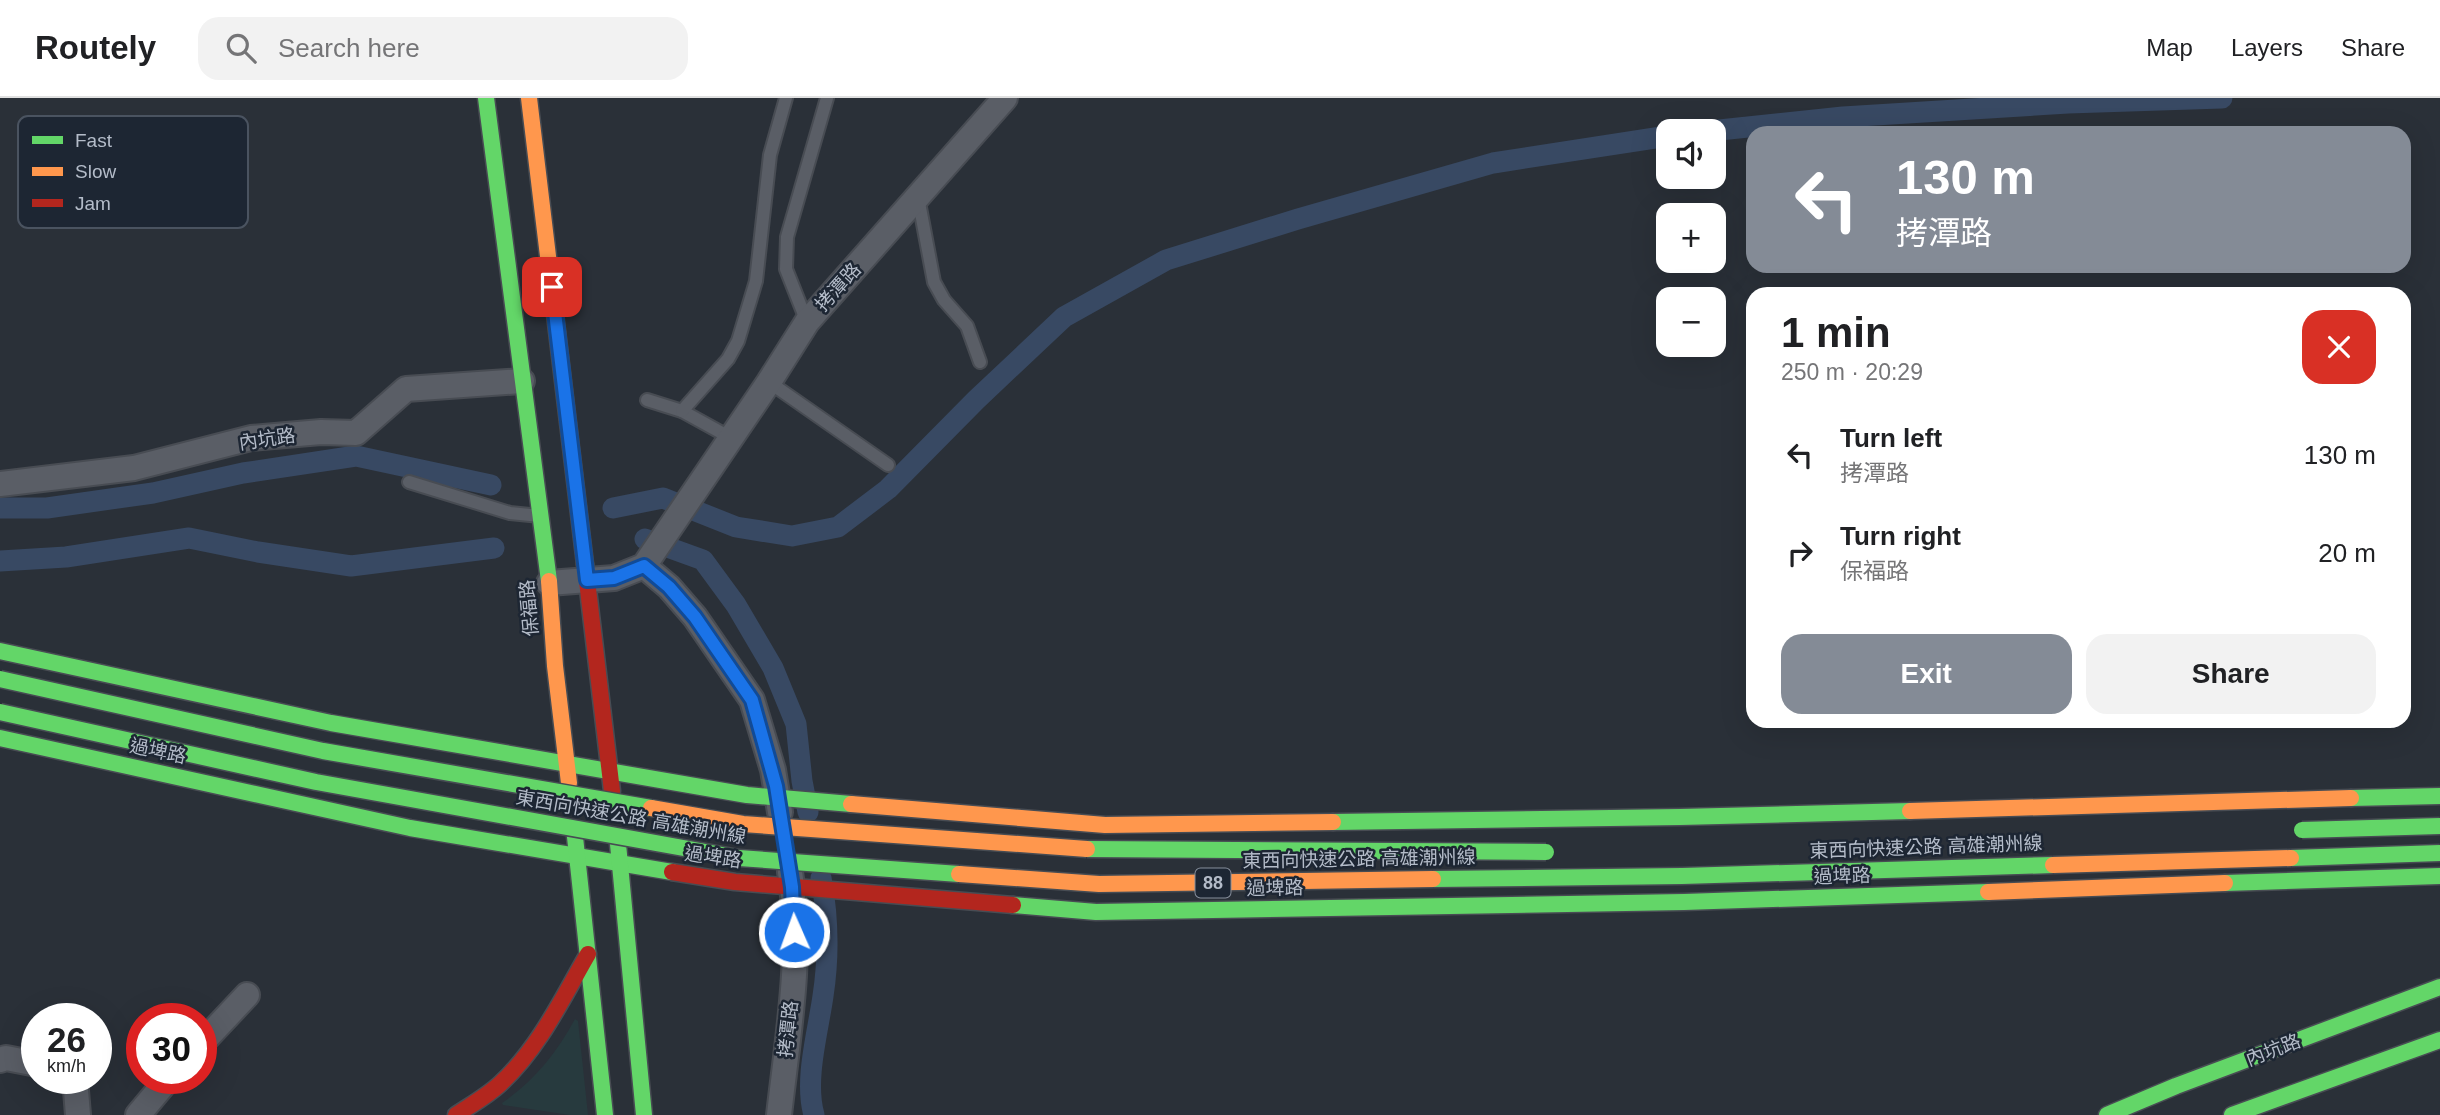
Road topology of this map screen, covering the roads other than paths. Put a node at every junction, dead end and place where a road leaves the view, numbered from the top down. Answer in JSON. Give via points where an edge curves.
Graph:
{"nodes":[{"id":1,"x":486,"y":98,"type":"edge"},
{"id":2,"x":529,"y":98,"type":"edge"},
{"id":3,"x":786,"y":98,"type":"edge"},
{"id":4,"x":827,"y":98,"type":"edge"},
{"id":5,"x":1005,"y":98,"type":"edge"},
{"id":6,"x":918,"y":197,"type":"junction"},
{"id":7,"x":807,"y":322,"type":"junction"},
{"id":8,"x":980,"y":362,"type":"dead end"},
{"id":9,"x":522,"y":381,"type":"junction"},
{"id":10,"x":769,"y":382,"type":"junction"},
{"id":11,"x":647,"y":400,"type":"dead end"},
{"id":12,"x":682,"y":411,"type":"junction"},
{"id":13,"x":731,"y":438,"type":"junction"},
{"id":14,"x":888,"y":465,"type":"dead end"},
{"id":15,"x":409,"y":482,"type":"dead end"},
{"id":16,"x":0,"y":484,"type":"edge"},
{"id":17,"x":540,"y":516,"type":"junction"},
{"id":18,"x":648,"y":561,"type":"junction"},
{"id":19,"x":587,"y":580,"type":"junction"},
{"id":20,"x":549,"y":583,"type":"junction"},
{"id":21,"x":0,"y":651,"type":"edge"},
{"id":22,"x":0,"y":679,"type":"edge"},
{"id":23,"x":0,"y":712,"type":"edge"},
{"id":24,"x":0,"y":738,"type":"edge"},
{"id":25,"x":567,"y":764,"type":"junction"},
{"id":26,"x":610,"y":772,"type":"junction"},
{"id":27,"x":2440,"y":796,"type":"edge"},
{"id":28,"x":783,"y":798,"type":"junction"},
{"id":29,"x":2440,"y":826,"type":"edge"},
{"id":30,"x":2288,"y":831,"type":"dead end"},
{"id":31,"x":1560,"y":852,"type":"dead end"},
{"id":32,"x":2440,"y":853,"type":"edge"},
{"id":33,"x":578,"y":858,"type":"junction"},
{"id":34,"x":620,"y":864,"type":"junction"},
{"id":35,"x":2440,"y":876,"type":"edge"},
{"id":36,"x":799,"y":888,"type":"junction"},
{"id":37,"x":588,"y":954,"type":"junction"},
{"id":38,"x":2440,"y":988,"type":"edge"},
{"id":39,"x":247,"y":995,"type":"dead end"},
{"id":40,"x":217,"y":1027,"type":"edge"},
{"id":41,"x":2440,"y":1040,"type":"edge"},
{"id":42,"x":0,"y":1060,"type":"edge"},
{"id":43,"x":21,"y":1061,"type":"edge"},
{"id":44,"x":76,"y":1094,"type":"edge"},
{"id":45,"x":156,"y":1094,"type":"edge"},
{"id":46,"x":78,"y":1115,"type":"edge"},
{"id":47,"x":138,"y":1115,"type":"edge"},
{"id":48,"x":456,"y":1115,"type":"edge"},
{"id":49,"x":605,"y":1115,"type":"edge"},
{"id":50,"x":644,"y":1115,"type":"edge"},
{"id":51,"x":779,"y":1115,"type":"edge"},
{"id":52,"x":2107,"y":1115,"type":"edge"},
{"id":53,"x":2232,"y":1115,"type":"edge"}],
"edges":[{"from":1,"to":9,"type":"main road","name":"保福路"},
{"from":2,"to":19,"type":"main road"},
{"from":3,"to":12,"type":"lane","via":[[770,155],[756,281],[738,341]]},
{"from":4,"to":7,"type":"lane","via":[[787,237],[786,269]]},
{"from":5,"to":6,"type":"street","name":"拷潭路"},
{"from":6,"to":7,"type":"street","name":"拷潭路"},
{"from":6,"to":8,"type":"lane","via":[[934,282],[967,326]]},
{"from":7,"to":10,"type":"street","name":"拷潭路"},
{"from":9,"to":16,"type":"street","name":"內坑路","via":[[406,389],[356,433],[251,438],[134,468]]},
{"from":9,"to":17,"type":"main road","name":"保福路"},
{"from":10,"to":13,"type":"street","name":"拷潭路"},
{"from":10,"to":14,"type":"lane"},
{"from":11,"to":12,"type":"lane"},
{"from":12,"to":13,"type":"lane"},
{"from":13,"to":18,"type":"street","name":"拷潭路"},
{"from":15,"to":17,"type":"lane","via":[[510,513]]},
{"from":17,"to":20,"type":"main road","name":"保福路"},
{"from":18,"to":19,"type":"street","via":[[614,578]]},
{"from":18,"to":28,"type":"street","name":"拷潭路","via":[[695,617],[752,700]]},
{"from":19,"to":20,"type":"street"},
{"from":19,"to":26,"type":"main road"},
{"from":20,"to":25,"type":"main road","name":"保福路"},
{"from":21,"to":25,"type":"main road","via":[[331,723]]},
{"from":22,"to":31,"type":"main road","name":"東西向快速公路 高雄潮州線","number":"88","bridge":true,"via":[[323,751],[743,824],[1103,850]]},
{"from":23,"to":32,"type":"main road","name":"東西向快速公路 高雄潮州線","number":"88","bridge":true,"via":[[316,782],[739,858],[1099,884],[1682,876]]},
{"from":24,"to":33,"type":"main road","name":"過埤路","via":[[410,828]]},
{"from":25,"to":26,"type":"main road"},
{"from":25,"to":33,"type":"main road","name":"保福路"},
{"from":26,"to":28,"type":"main road"},
{"from":26,"to":34,"type":"main road"},
{"from":27,"to":28,"type":"main road","via":[[1680,817],[1105,825]]},
{"from":28,"to":36,"type":"street","name":"拷潭路"},
{"from":29,"to":30,"type":"main road","bridge":true},
{"from":33,"to":34,"type":"main road","name":"過埤路"},
{"from":33,"to":37,"type":"main road","name":"保福路"},
{"from":34,"to":36,"type":"main road","name":"過埤路"},
{"from":34,"to":50,"type":"main road"},
{"from":35,"to":36,"type":"main road","name":"過埤路","via":[[1684,902],[1096,912]]},
{"from":36,"to":51,"type":"street","name":"拷潭路"},
{"from":37,"to":48,"type":"main road","via":[[538,1041],[507,1078]]},
{"from":37,"to":49,"type":"main road","name":"保福路"},
{"from":38,"to":52,"type":"main road","name":"內坑路"},
{"from":39,"to":40,"type":"street"},
{"from":41,"to":53,"type":"main road"},
{"from":42,"to":43,"type":"street"},
{"from":44,"to":46,"type":"street"},
{"from":45,"to":47,"type":"street"}]}
